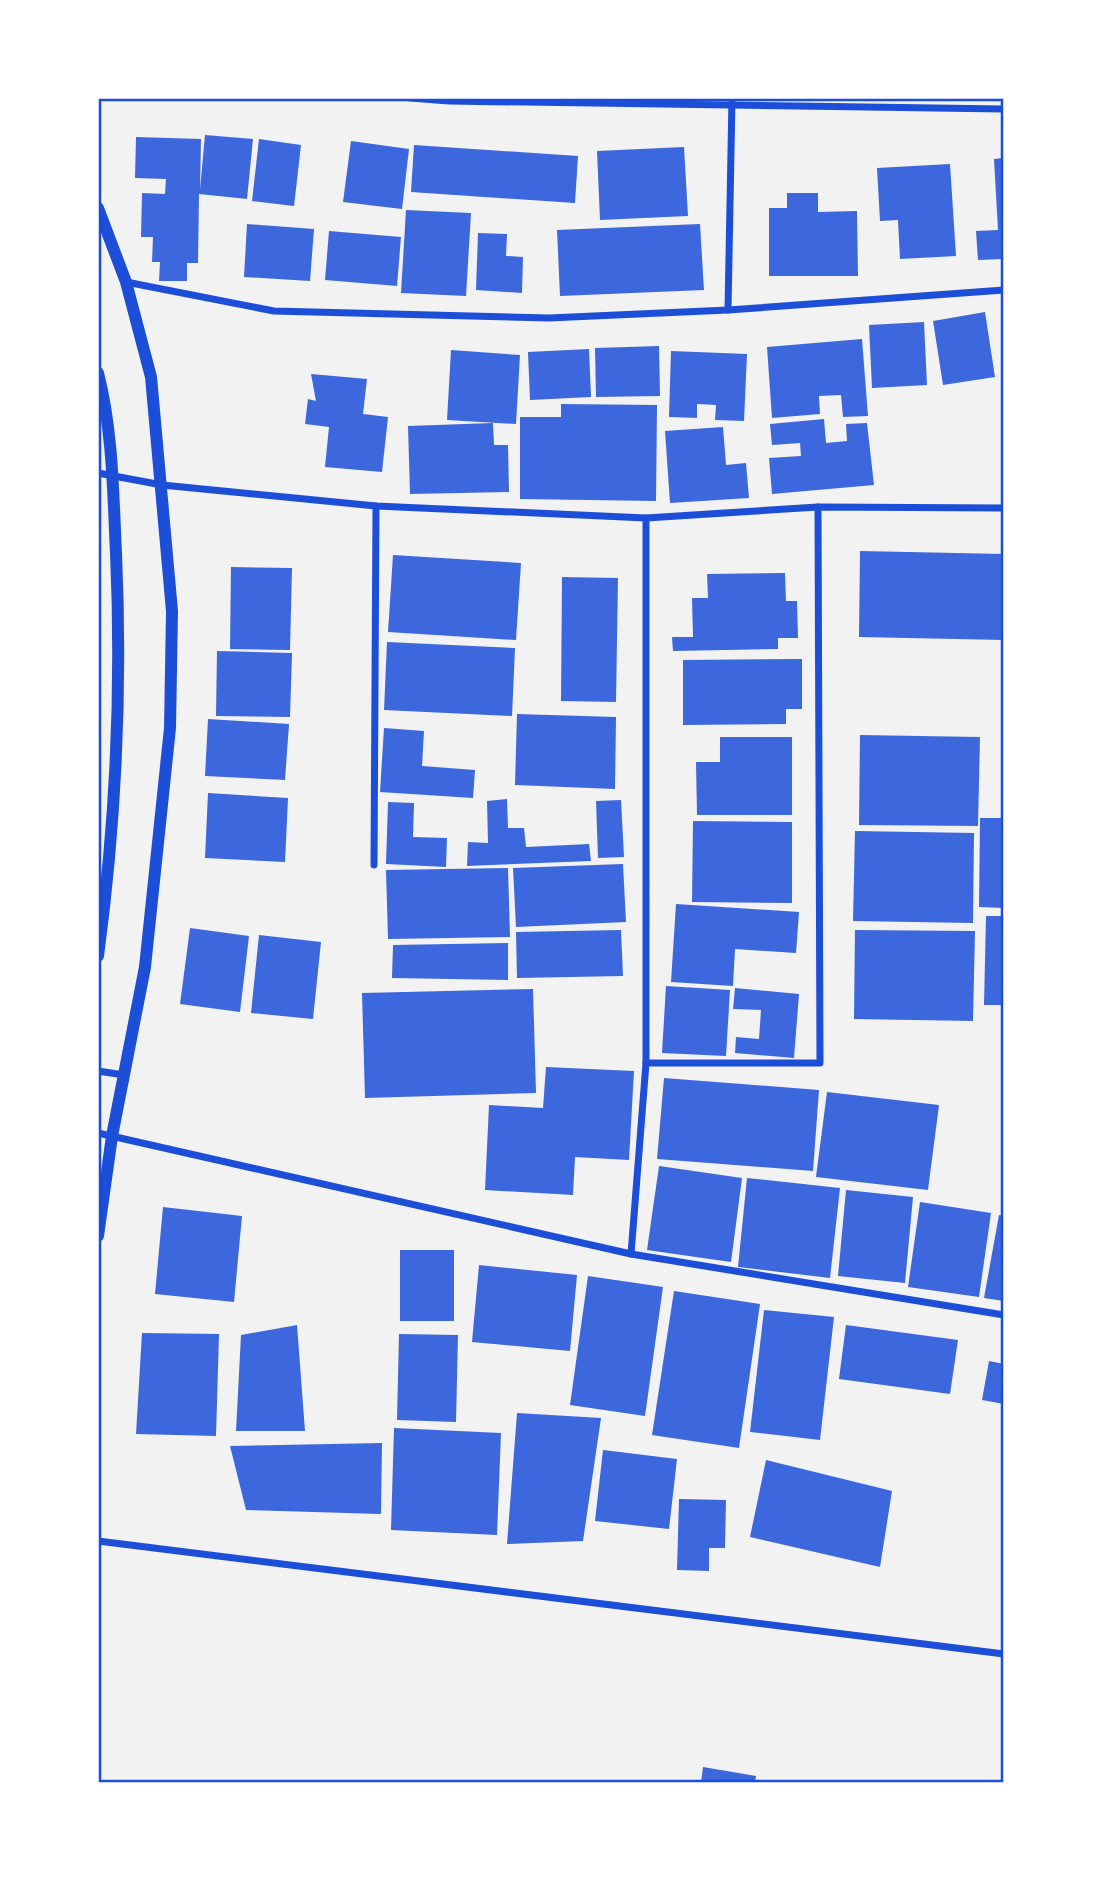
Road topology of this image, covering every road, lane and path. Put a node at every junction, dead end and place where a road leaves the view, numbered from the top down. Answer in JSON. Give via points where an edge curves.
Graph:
{"nodes":[{"id":1,"x":410,"y":98,"type":"edge"},
{"id":2,"x":449,"y":100,"type":"edge"},
{"id":3,"x":732,"y":102,"type":"edge"},
{"id":4,"x":1004,"y":109,"type":"edge"},
{"id":5,"x":98,"y":208,"type":"edge"},
{"id":6,"x":126,"y":282,"type":"junction"},
{"id":7,"x":1004,"y":290,"type":"edge"},
{"id":8,"x":728,"y":310,"type":"junction"},
{"id":9,"x":98,"y":373,"type":"edge"},
{"id":10,"x":98,"y":473,"type":"edge"},
{"id":11,"x":113,"y":476,"type":"junction"},
{"id":12,"x":162,"y":485,"type":"junction"},
{"id":13,"x":376,"y":506,"type":"junction"},
{"id":14,"x":818,"y":507,"type":"junction"},
{"id":15,"x":1004,"y":508,"type":"edge"},
{"id":16,"x":646,"y":518,"type":"junction"},
{"id":17,"x":374,"y":865,"type":"dead end"},
{"id":18,"x":98,"y":956,"type":"edge"},
{"id":19,"x":646,"y":1063,"type":"junction"},
{"id":20,"x":98,"y":1071,"type":"edge"},
{"id":21,"x":124,"y":1075,"type":"junction"},
{"id":22,"x":98,"y":1133,"type":"edge"},
{"id":23,"x":112,"y":1136,"type":"junction"},
{"id":24,"x":98,"y":1236,"type":"edge"},
{"id":25,"x":631,"y":1254,"type":"junction"},
{"id":26,"x":1004,"y":1315,"type":"edge"},
{"id":27,"x":98,"y":1541,"type":"edge"},
{"id":28,"x":1004,"y":1654,"type":"edge"}],
"edges":[{"from":1,"to":2,"type":"street"},
{"from":2,"to":3,"type":"street"},
{"from":3,"to":4,"type":"street"},
{"from":3,"to":8,"type":"street"},
{"from":5,"to":6,"type":"street"},
{"from":6,"to":8,"type":"street","via":[[274,311],[549,318]]},
{"from":6,"to":12,"type":"street","via":[[151,377]]},
{"from":7,"to":8,"type":"street"},
{"from":9,"to":11,"type":"street"},
{"from":10,"to":11,"type":"street"},
{"from":11,"to":12,"type":"street"},
{"from":11,"to":18,"type":"street","via":[[120,641],[118,744],[111,863]]},
{"from":12,"to":13,"type":"street"},
{"from":12,"to":21,"type":"street","via":[[172,611],[170,728],[145,967]]},
{"from":13,"to":16,"type":"street"},
{"from":13,"to":17,"type":"street"},
{"from":14,"to":15,"type":"street"},
{"from":14,"to":16,"type":"street"},
{"from":14,"to":19,"type":"street","via":[[820,1063]]},
{"from":16,"to":19,"type":"street"},
{"from":19,"to":25,"type":"street"},
{"from":20,"to":21,"type":"street"},
{"from":21,"to":23,"type":"street"},
{"from":22,"to":23,"type":"street"},
{"from":23,"to":24,"type":"street"},
{"from":23,"to":25,"type":"street"},
{"from":25,"to":26,"type":"street"},
{"from":27,"to":28,"type":"street"}]}
